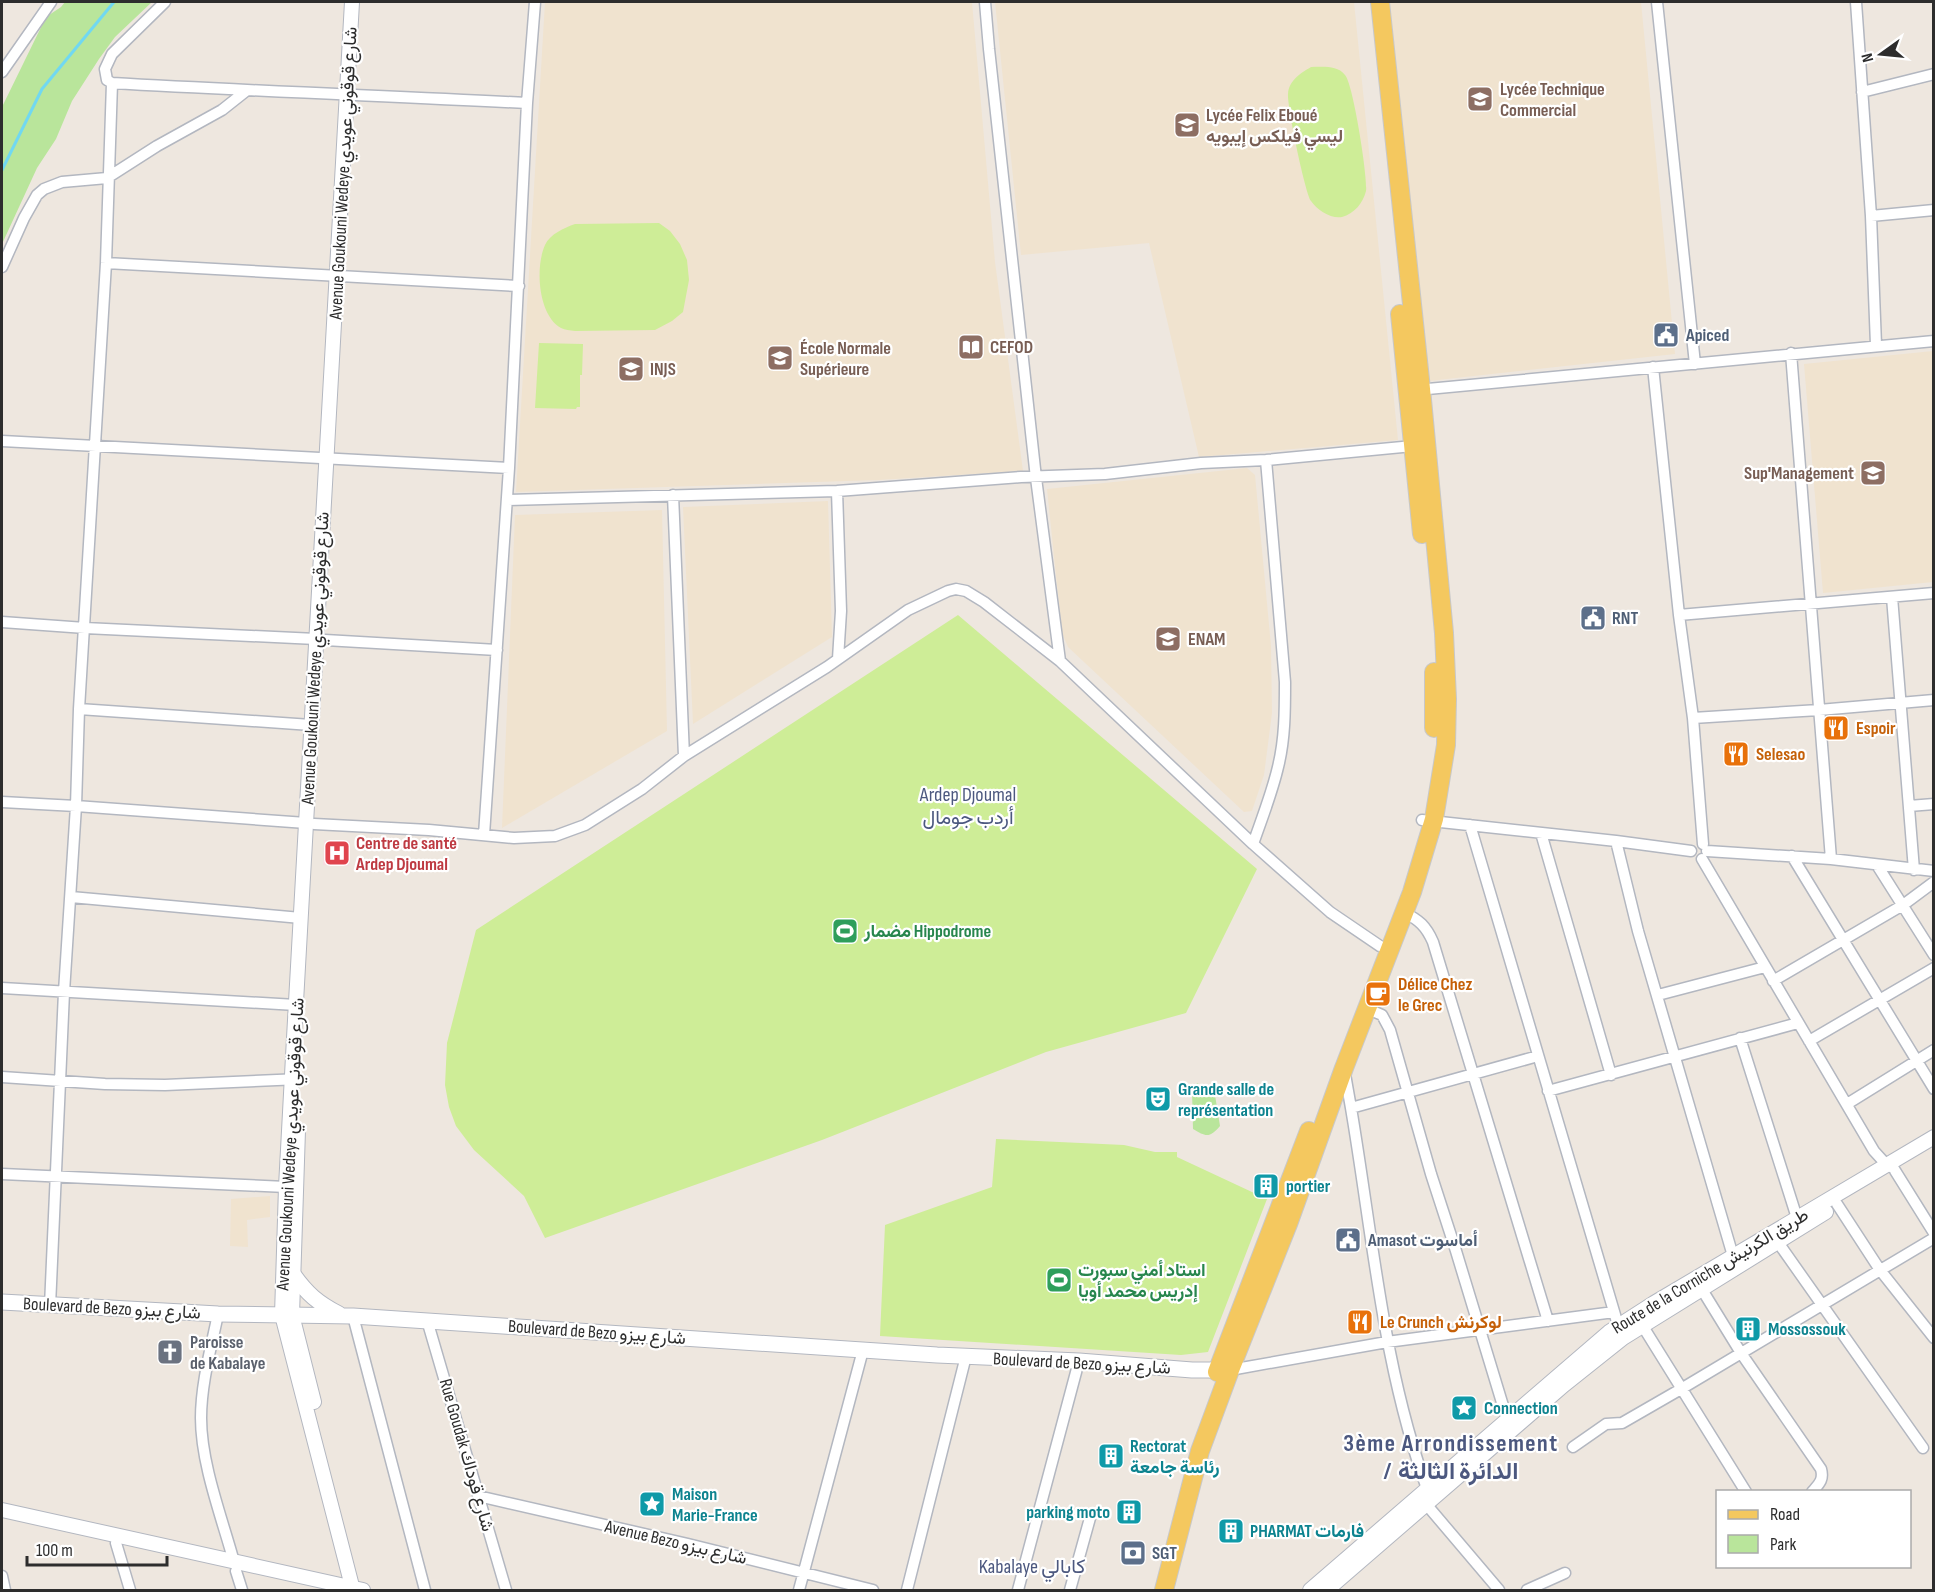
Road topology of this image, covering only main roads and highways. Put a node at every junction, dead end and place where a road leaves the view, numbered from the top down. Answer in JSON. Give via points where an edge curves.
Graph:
{"nodes":[{"id":1,"x":1369,"y":2,"type":"edge"},
{"id":2,"x":1380,"y":2,"type":"edge"},
{"id":3,"x":1397,"y":222,"type":"junction"},
{"id":4,"x":1414,"y":390,"type":"junction"},
{"id":5,"x":1441,"y":699,"type":"junction"},
{"id":6,"x":1427,"y":821,"type":"junction"},
{"id":7,"x":1385,"y":947,"type":"junction"},
{"id":8,"x":1282,"y":1221,"type":"junction"},
{"id":9,"x":293,"y":1274,"type":"road end"},
{"id":10,"x":2,"y":1302,"type":"edge"},
{"id":11,"x":348,"y":1316,"type":"junction"},
{"id":12,"x":1224,"y":1371,"type":"junction"},
{"id":13,"x":1152,"y":1590,"type":"edge"},
{"id":14,"x":1164,"y":1590,"type":"edge"}],
"edges":[{"from":1,"to":3,"type":"main road"},
{"from":2,"to":3,"type":"main road"},
{"from":3,"to":4,"type":"main road"},
{"from":4,"to":5,"type":"main road","via":[[1413,446]]},
{"from":4,"to":5,"type":"main road","via":[[1444,633]]},
{"from":5,"to":6,"type":"main road"},
{"from":6,"to":7,"type":"main road","via":[[1401,888]]},
{"from":6,"to":7,"type":"main road","via":[[1405,913]]},
{"from":7,"to":8,"type":"main road"},
{"from":7,"to":8,"type":"main road","via":[[1368,1009]]},
{"from":8,"to":12,"type":"main road"},
{"from":9,"to":11,"type":"main road","via":[[321,1305]]},
{"from":10,"to":11,"type":"main road","name":"Boulevard de Bezo شارع بيزو","via":[[218,1314]]},
{"from":11,"to":12,"type":"main road","name":"Boulevard de Bezo شارع بيزو"},
{"from":12,"to":13,"type":"main road","via":[[1193,1443]]},
{"from":12,"to":14,"type":"main road"}]}
